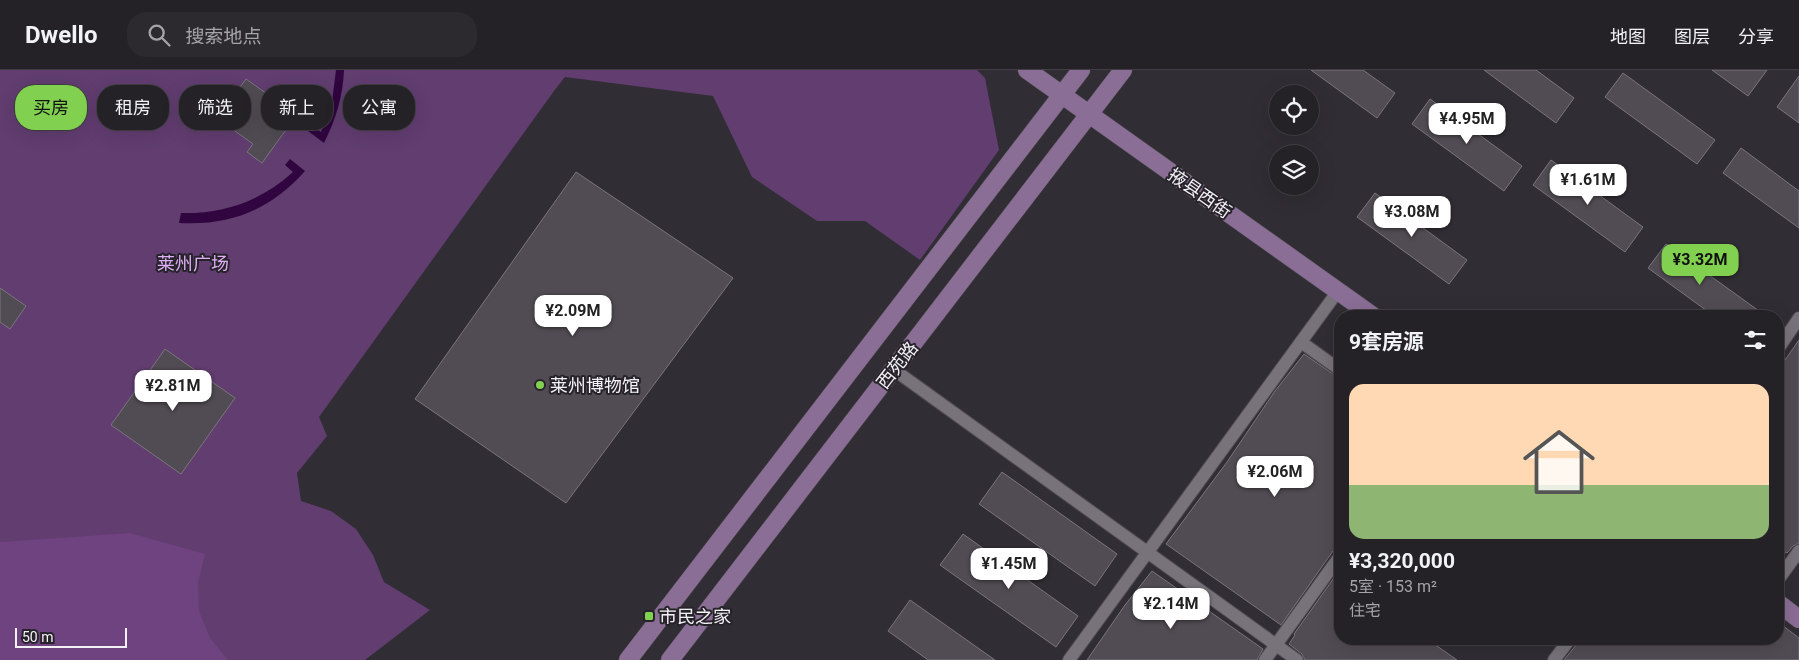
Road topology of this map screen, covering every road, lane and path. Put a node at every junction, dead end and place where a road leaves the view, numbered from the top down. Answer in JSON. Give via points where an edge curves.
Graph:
{"nodes":[{"id":1,"x":1027,"y":70,"type":"edge"},
{"id":2,"x":1081,"y":70,"type":"edge"},
{"id":3,"x":1123,"y":70,"type":"edge"},
{"id":4,"x":1062,"y":95,"type":"junction"},
{"id":5,"x":1089,"y":115,"type":"junction"},
{"id":6,"x":1338,"y":291,"type":"junction"},
{"id":7,"x":1365,"y":310,"type":"edge"},
{"id":8,"x":1799,"y":318,"type":"edge"},
{"id":9,"x":1784,"y":340,"type":"edge"},
{"id":10,"x":1301,"y":342,"type":"junction"},
{"id":11,"x":1334,"y":366,"type":"edge"},
{"id":12,"x":893,"y":369,"type":"junction"},
{"id":13,"x":1799,"y":551,"type":"edge"},
{"id":14,"x":1148,"y":552,"type":"junction"},
{"id":15,"x":1334,"y":564,"type":"edge"},
{"id":16,"x":1784,"y":572,"type":"edge"},
{"id":17,"x":1784,"y":607,"type":"edge"},
{"id":18,"x":1799,"y":618,"type":"edge"},
{"id":19,"x":1276,"y":645,"type":"junction"},
{"id":20,"x":1565,"y":645,"type":"edge"},
{"id":21,"x":628,"y":660,"type":"edge"},
{"id":22,"x":670,"y":660,"type":"edge"},
{"id":23,"x":1069,"y":660,"type":"edge"},
{"id":24,"x":1265,"y":660,"type":"edge"},
{"id":25,"x":1297,"y":660,"type":"edge"},
{"id":26,"x":1554,"y":660,"type":"edge"}],
"edges":[{"from":1,"to":4,"type":"main road","name":"掖县西街"},
{"from":2,"to":4,"type":"main road","name":"西苑路"},
{"from":3,"to":5,"type":"main road","name":"西苑路"},
{"from":4,"to":5,"type":"main road","name":"掖县西街"},
{"from":4,"to":21,"type":"main road","name":"西苑路"},
{"from":5,"to":6,"type":"main road","name":"掖县西街"},
{"from":5,"to":12,"type":"main road","name":"西苑路"},
{"from":6,"to":7,"type":"main road","name":"掖县西街"},
{"from":6,"to":10,"type":"street"},
{"from":8,"to":9,"type":"street"},
{"from":10,"to":11,"type":"street"},
{"from":10,"to":14,"type":"street"},
{"from":12,"to":14,"type":"street"},
{"from":12,"to":22,"type":"main road","name":"西苑路"},
{"from":13,"to":16,"type":"street"},
{"from":14,"to":19,"type":"street"},
{"from":14,"to":23,"type":"street"},
{"from":15,"to":19,"type":"street"},
{"from":17,"to":18,"type":"main road"},
{"from":19,"to":24,"type":"street"},
{"from":19,"to":25,"type":"street"},
{"from":20,"to":26,"type":"street"}]}
